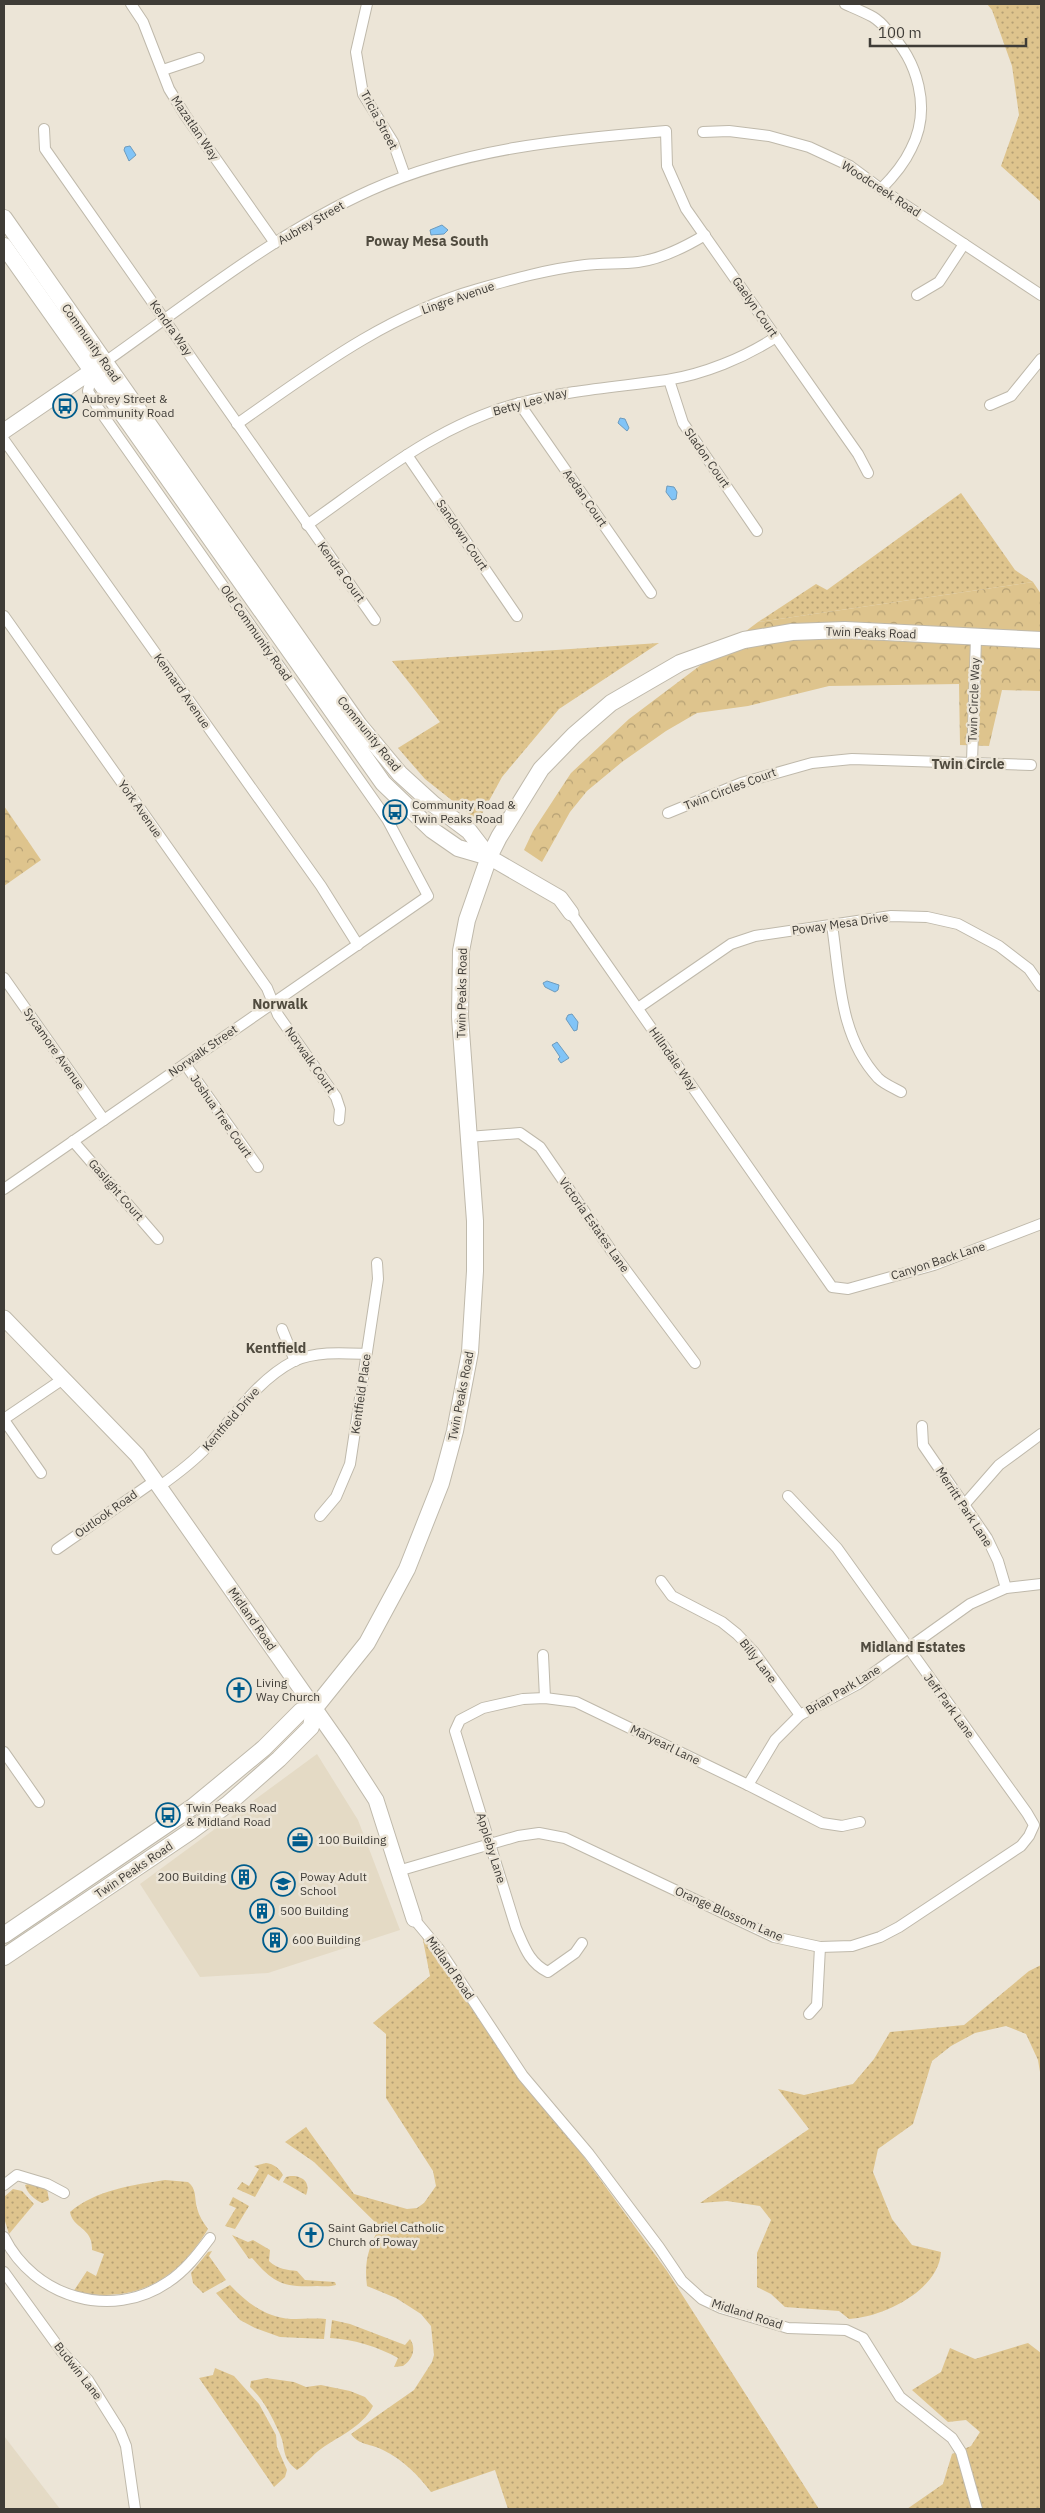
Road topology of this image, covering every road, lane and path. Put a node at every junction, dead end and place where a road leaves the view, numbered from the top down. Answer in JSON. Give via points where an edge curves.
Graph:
{"nodes":[{"id":1,"x":131,"y":4,"type":"edge"},
{"id":2,"x":367,"y":4,"type":"edge"},
{"id":3,"x":845,"y":4,"type":"edge"},
{"id":4,"x":199,"y":58,"type":"dead end"},
{"id":5,"x":163,"y":70,"type":"junction"},
{"id":6,"x":44,"y":128,"type":"dead end"},
{"id":7,"x":666,"y":131,"type":"joint"},
{"id":8,"x":703,"y":132,"type":"dead end"},
{"id":9,"x":406,"y":176,"type":"junction"},
{"id":10,"x":881,"y":189,"type":"junction"},
{"id":11,"x":4,"y":218,"type":"edge"},
{"id":12,"x":705,"y":235,"type":"junction"},
{"id":13,"x":275,"y":243,"type":"junction"},
{"id":14,"x":964,"y":244,"type":"junction"},
{"id":15,"x":4,"y":246,"type":"edge"},
{"id":16,"x":917,"y":294,"type":"dead end"},
{"id":17,"x":1041,"y":295,"type":"edge"},
{"id":18,"x":165,"y":320,"type":"junction"},
{"id":19,"x":776,"y":337,"type":"junction"},
{"id":20,"x":1041,"y":359,"type":"edge"},
{"id":21,"x":99,"y":366,"type":"junction"},
{"id":22,"x":669,"y":380,"type":"junction"},
{"id":23,"x":519,"y":403,"type":"junction"},
{"id":24,"x":990,"y":405,"type":"dead end"},
{"id":25,"x":237,"y":424,"type":"junction"},
{"id":26,"x":4,"y":431,"type":"edge"},
{"id":27,"x":4,"y":440,"type":"edge"},
{"id":28,"x":406,"y":455,"type":"junction"},
{"id":29,"x":868,"y":473,"type":"dead end"},
{"id":30,"x":308,"y":525,"type":"junction"},
{"id":31,"x":757,"y":531,"type":"dead end"},
{"id":32,"x":651,"y":593,"type":"dead end"},
{"id":33,"x":4,"y":616,"type":"edge"},
{"id":34,"x":516,"y":616,"type":"dead end"},
{"id":35,"x":375,"y":620,"type":"dead end"},
{"id":36,"x":976,"y":638,"type":"junction"},
{"id":37,"x":1041,"y":640,"type":"edge"},
{"id":38,"x":972,"y":762,"type":"junction"},
{"id":39,"x":1031,"y":765,"type":"dead end"},
{"id":40,"x":668,"y":813,"type":"dead end"},
{"id":41,"x":489,"y":857,"type":"junction"},
{"id":42,"x":428,"y":896,"type":"joint"},
{"id":43,"x":571,"y":913,"type":"joint"},
{"id":44,"x":832,"y":925,"type":"junction"},
{"id":45,"x":358,"y":945,"type":"junction"},
{"id":46,"x":4,"y":978,"type":"edge"},
{"id":47,"x":1041,"y":986,"type":"edge"},
{"id":48,"x":274,"y":1002,"type":"junction"},
{"id":49,"x":638,"y":1008,"type":"junction"},
{"id":50,"x":185,"y":1064,"type":"junction"},
{"id":51,"x":901,"y":1092,"type":"dead end"},
{"id":52,"x":104,"y":1120,"type":"junction"},
{"id":53,"x":339,"y":1120,"type":"dead end"},
{"id":54,"x":468,"y":1137,"type":"junction"},
{"id":55,"x":73,"y":1141,"type":"junction"},
{"id":56,"x":258,"y":1168,"type":"dead end"},
{"id":57,"x":4,"y":1189,"type":"edge"},
{"id":58,"x":1041,"y":1224,"type":"edge"},
{"id":59,"x":158,"y":1239,"type":"dead end"},
{"id":60,"x":377,"y":1263,"type":"dead end"},
{"id":61,"x":832,"y":1287,"type":"joint"},
{"id":62,"x":4,"y":1318,"type":"edge"},
{"id":63,"x":282,"y":1329,"type":"dead end"},
{"id":64,"x":366,"y":1354,"type":"junction"},
{"id":65,"x":295,"y":1361,"type":"junction"},
{"id":66,"x":695,"y":1363,"type":"dead end"},
{"id":67,"x":63,"y":1379,"type":"junction"},
{"id":68,"x":4,"y":1419,"type":"edge"},
{"id":69,"x":922,"y":1426,"type":"dead end"},
{"id":70,"x":1041,"y":1434,"type":"edge"},
{"id":71,"x":41,"y":1473,"type":"dead end"},
{"id":72,"x":158,"y":1483,"type":"junction"},
{"id":73,"x":788,"y":1496,"type":"dead end"},
{"id":74,"x":964,"y":1505,"type":"junction"},
{"id":75,"x":320,"y":1516,"type":"dead end"},
{"id":76,"x":57,"y":1549,"type":"dead end"},
{"id":77,"x":661,"y":1581,"type":"dead end"},
{"id":78,"x":1041,"y":1584,"type":"edge"},
{"id":79,"x":1006,"y":1588,"type":"junction"},
{"id":80,"x":908,"y":1649,"type":"junction"},
{"id":81,"x":543,"y":1655,"type":"dead end"},
{"id":82,"x":545,"y":1698,"type":"junction"},
{"id":83,"x":314,"y":1709,"type":"junction"},
{"id":84,"x":800,"y":1715,"type":"junction"},
{"id":85,"x":465,"y":1716,"type":"joint"},
{"id":86,"x":4,"y":1752,"type":"edge"},
{"id":87,"x":748,"y":1785,"type":"junction"},
{"id":88,"x":39,"y":1802,"type":"dead end"},
{"id":89,"x":860,"y":1822,"type":"dead end"},
{"id":90,"x":1034,"y":1825,"type":"joint"},
{"id":91,"x":490,"y":1844,"type":"junction"},
{"id":92,"x":398,"y":1871,"type":"junction"},
{"id":93,"x":414,"y":1919,"type":"joint"},
{"id":94,"x":4,"y":1934,"type":"edge"},
{"id":95,"x":582,"y":1943,"type":"dead end"},
{"id":96,"x":820,"y":1948,"type":"junction"},
{"id":97,"x":4,"y":1957,"type":"edge"},
{"id":98,"x":809,"y":2014,"type":"dead end"},
{"id":99,"x":4,"y":2185,"type":"edge"},
{"id":100,"x":64,"y":2193,"type":"dead end"},
{"id":101,"x":4,"y":2237,"type":"edge"},
{"id":102,"x":210,"y":2238,"type":"dead end"},
{"id":103,"x":4,"y":2272,"type":"edge"},
{"id":104,"x":134,"y":2509,"type":"edge"},
{"id":105,"x":977,"y":2509,"type":"edge"}],
"edges":[{"from":1,"to":5,"type":"street","name":"Mazatlan Way","via":[[143,22]]},
{"from":2,"to":9,"type":"street","name":"Tricia Street","via":[[356,52],[363,94],[393,142]]},
{"from":3,"to":10,"type":"street","via":[[875,17],[897,39],[917,73],[921,113],[912,148],[894,176]]},
{"from":4,"to":5,"type":"street"},
{"from":5,"to":13,"type":"street","name":"Mazatlan Way","via":[[169,89],[185,115]]},
{"from":6,"to":18,"type":"street","name":"Kendra Way","via":[[46,149]]},
{"from":7,"to":9,"type":"street","name":"Aubrey Street","via":[[528,144]]},
{"from":7,"to":12,"type":"street","name":"Gaelyn Court","via":[[667,166],[686,209]]},
{"from":8,"to":10,"type":"street","name":"Woodcreek Road","via":[[729,130],[769,136],[808,147],[850,166]]},
{"from":9,"to":13,"type":"street","name":"Aubrey Street","via":[[310,220]]},
{"from":10,"to":14,"type":"street","name":"Woodcreek Road"},
{"from":11,"to":21,"type":"main road","name":"Community Road"},
{"from":12,"to":19,"type":"street","name":"Gaelyn Court"},
{"from":12,"to":25,"type":"street","name":"Lingre Avenue","via":[[682,249],[640,262],[585,265],[475,290],[388,324],[346,348]]},
{"from":13,"to":18,"type":"street","name":"Aubrey Street"},
{"from":14,"to":16,"type":"street","via":[[939,282]]},
{"from":14,"to":17,"type":"street","name":"Woodcreek Road"},
{"from":15,"to":21,"type":"main road","name":"Community Road"},
{"from":18,"to":21,"type":"street","name":"Aubrey Street"},
{"from":18,"to":25,"type":"street","name":"Kendra Way"},
{"from":19,"to":22,"type":"street","name":"Betty Lee Way","via":[[723,364]]},
{"from":19,"to":29,"type":"street","name":"Gaelyn Court"},
{"from":20,"to":24,"type":"street","via":[[1011,396]]},
{"from":21,"to":26,"type":"main road","name":"Aubrey Street"},
{"from":21,"to":41,"type":"main road","name":"Community Road","via":[[359,725],[400,774],[469,831]]},
{"from":21,"to":42,"type":"street","name":"Old Community Road","via":[[88,391],[98,408],[387,819]]},
{"from":22,"to":23,"type":"street","name":"Betty Lee Way","via":[[581,390]]},
{"from":22,"to":31,"type":"street","name":"Sladon Court","via":[[683,424]]},
{"from":23,"to":28,"type":"street","name":"Betty Lee Way","via":[[484,414]]},
{"from":23,"to":32,"type":"street","name":"Aedan Court"},
{"from":25,"to":30,"type":"street","name":"Kendra Way"},
{"from":27,"to":45,"type":"street","name":"Kennard Avenue","via":[[321,886]]},
{"from":28,"to":30,"type":"street","name":"Betty Lee Way"},
{"from":28,"to":34,"type":"street","name":"Sandown Court"},
{"from":30,"to":35,"type":"street","name":"Kendra Court"},
{"from":33,"to":48,"type":"street","name":"York Avenue"},
{"from":36,"to":37,"type":"main road","name":"Twin Peaks Road"},
{"from":36,"to":38,"type":"street","name":"Twin Circle Way"},
{"from":36,"to":41,"type":"main road","name":"Twin Peaks Road","via":[[845,630],[792,632],[744,640],[680,663],[611,703],[541,768]]},
{"from":38,"to":39,"type":"street","name":"Twin Circles Court"},
{"from":38,"to":40,"type":"street","name":"Twin Circles Court","via":[[852,759],[812,763],[741,783]]},
{"from":41,"to":43,"type":"main road","name":"Hillndale Way","via":[[560,898]]},
{"from":41,"to":54,"type":"main road","name":"Twin Peaks Road","via":[[467,920],[461,951],[460,1017]]},
{"from":42,"to":45,"type":"street","name":"Norwalk Street"},
{"from":43,"to":49,"type":"street","name":"Hillndale Way"},
{"from":44,"to":47,"type":"street","name":"Poway Mesa Drive","via":[[891,916],[927,917],[958,924],[999,946],[1029,969]]},
{"from":44,"to":49,"type":"street","name":"Poway Mesa Drive","via":[[755,936],[731,944]]},
{"from":44,"to":51,"type":"street","via":[[847,1025],[859,1053],[879,1079]]},
{"from":45,"to":48,"type":"street","name":"Norwalk Street"},
{"from":46,"to":52,"type":"street","name":"Sycamore Avenue"},
{"from":48,"to":50,"type":"street","name":"Norwalk Street"},
{"from":48,"to":53,"type":"street","name":"Norwalk Court","via":[[278,1015],[336,1097]]},
{"from":49,"to":61,"type":"street","name":"Hillndale Way"},
{"from":50,"to":52,"type":"street","name":"Norwalk Street"},
{"from":50,"to":56,"type":"street","name":"Joshua Tree Court"},
{"from":52,"to":55,"type":"street","name":"Norwalk Street"},
{"from":54,"to":66,"type":"street","name":"Victoria Estates Lane","via":[[520,1133],[540,1147]]},
{"from":54,"to":83,"type":"main road","name":"Twin Peaks Road","via":[[476,1270],[470,1352],[451,1448],[423,1530],[389,1606],[367,1643]]},
{"from":55,"to":57,"type":"street","name":"Norwalk Street"},
{"from":55,"to":59,"type":"street","name":"Gaslight Court"},
{"from":58,"to":61,"type":"street","name":"Canyon Back Lane","via":[[934,1265],[848,1289]]},
{"from":60,"to":64,"type":"street","name":"Kentfield Place","via":[[378,1278]]},
{"from":62,"to":67,"type":"main road","name":"Midland Road"},
{"from":63,"to":65,"type":"street"},
{"from":64,"to":65,"type":"street","name":"Kentfield Drive","via":[[333,1353]]},
{"from":64,"to":75,"type":"street","name":"Kentfield Place","via":[[350,1464],[336,1497]]},
{"from":65,"to":72,"type":"street","name":"Kentfield Drive","via":[[256,1390],[195,1460]]},
{"from":67,"to":68,"type":"street"},
{"from":67,"to":72,"type":"main road","name":"Midland Road","via":[[126,1444]]},
{"from":68,"to":71,"type":"street"},
{"from":69,"to":74,"type":"street","name":"Merritt Park Lane","via":[[923,1445]]},
{"from":70,"to":74,"type":"street","via":[[999,1465]]},
{"from":72,"to":76,"type":"street","name":"Outlook Road"},
{"from":72,"to":83,"type":"main road","name":"Midland Road"},
{"from":73,"to":80,"type":"street","name":"Jeff Park Lane","via":[[837,1548]]},
{"from":74,"to":79,"type":"street","name":"Merritt Park Lane","via":[[987,1538]]},
{"from":77,"to":84,"type":"street","name":"Billy Lane","via":[[672,1596],[722,1622],[737,1634]]},
{"from":78,"to":79,"type":"street","name":"Brian Park Lane"},
{"from":79,"to":80,"type":"street","name":"Brian Park Lane","via":[[970,1604]]},
{"from":80,"to":84,"type":"street","name":"Brian Park Lane","via":[[858,1684]]},
{"from":80,"to":90,"type":"street","name":"Jeff Park Lane"},
{"from":81,"to":82,"type":"street"},
{"from":82,"to":85,"type":"street","name":"Maryearl Lane","via":[[483,1708]]},
{"from":82,"to":87,"type":"street","name":"Maryearl Lane","via":[[576,1702]]},
{"from":83,"to":92,"type":"main road","name":"Midland Road","via":[[376,1800]]},
{"from":83,"to":94,"type":"main road","name":"Twin Peaks Road","via":[[301,1710],[264,1748],[194,1806]]},
{"from":83,"to":97,"type":"main road","name":"Twin Peaks Road","via":[[309,1729],[228,1804]]},
{"from":84,"to":87,"type":"street","name":"Brian Park Lane","via":[[775,1740]]},
{"from":85,"to":91,"type":"street","name":"Appleby Lane","via":[[455,1730]]},
{"from":86,"to":88,"type":"street"},
{"from":87,"to":89,"type":"street","name":"Maryearl Lane","via":[[822,1823],[842,1826]]},
{"from":90,"to":96,"type":"street","name":"Orange Blossom Lane","via":[[1021,1846],[899,1927],[852,1946]]},
{"from":91,"to":92,"type":"street","name":"Orange Blossom Lane"},
{"from":91,"to":95,"type":"street","name":"Appleby Lane","via":[[516,1928],[528,1955],[537,1966],[548,1972],[575,1953]]},
{"from":91,"to":96,"type":"street","name":"Orange Blossom Lane","via":[[539,1833],[565,1838],[774,1937]]},
{"from":92,"to":93,"type":"main road","name":"Midland Road"},
{"from":93,"to":105,"type":"street","name":"Midland Road","via":[[439,1949],[523,2076],[589,2154],[682,2281],[702,2298],[721,2308],[788,2328],[846,2330],[863,2338],[900,2397],[952,2438],[961,2452]]},
{"from":96,"to":98,"type":"street","via":[[817,2005]]},
{"from":99,"to":100,"type":"street","via":[[17,2175]]},
{"from":101,"to":102,"type":"street","via":[[25,2269],[47,2286],[74,2297],[114,2302],[138,2297],[169,2282]]},
{"from":103,"to":104,"type":"street","name":"Budwin Lane","via":[[62,2352],[88,2380],[120,2431],[126,2446]]}]}
